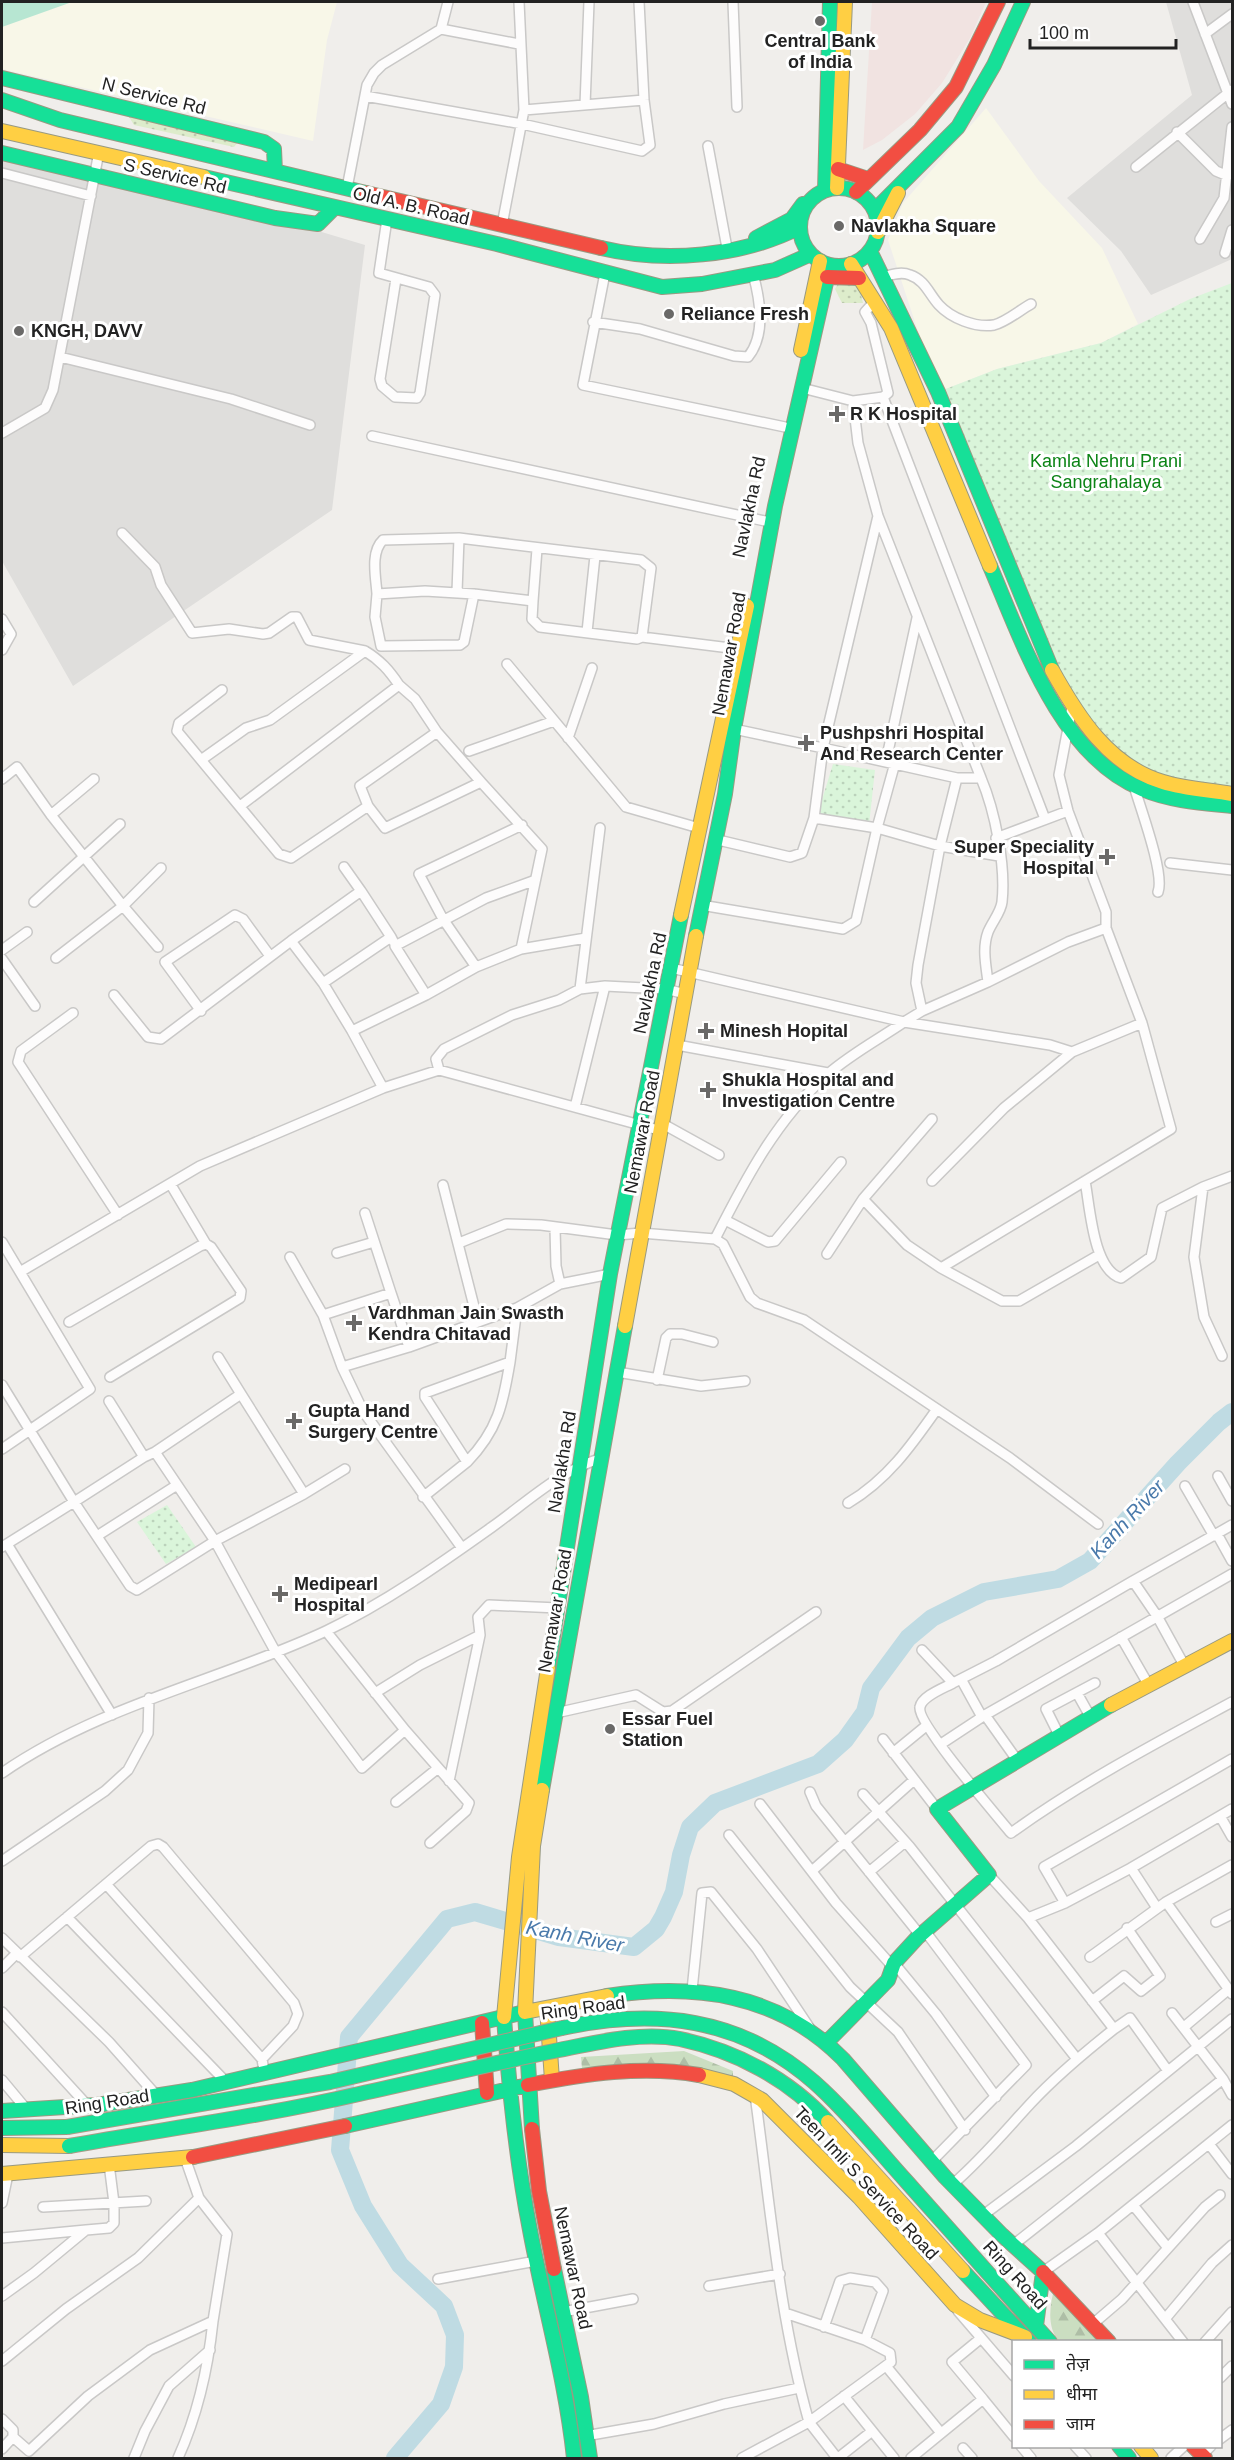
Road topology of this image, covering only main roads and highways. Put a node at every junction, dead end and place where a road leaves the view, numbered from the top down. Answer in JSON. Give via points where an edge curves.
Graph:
{"nodes":[{"id":1,"x":830,"y":2,"type":"edge"},
{"id":2,"x":845,"y":2,"type":"edge"},
{"id":3,"x":998,"y":2,"type":"edge"},
{"id":4,"x":1023,"y":2,"type":"edge"},
{"id":5,"x":2,"y":78,"type":"edge"},
{"id":6,"x":2,"y":100,"type":"edge"},
{"id":7,"x":2,"y":131,"type":"edge"},
{"id":8,"x":826,"y":143,"type":"junction"},
{"id":9,"x":2,"y":153,"type":"edge"},
{"id":10,"x":838,"y":169,"type":"junction"},
{"id":11,"x":275,"y":171,"type":"junction"},
{"id":12,"x":868,"y":179,"type":"junction"},
{"id":13,"x":905,"y":181,"type":"junction"},
{"id":14,"x":831,"y":189,"type":"junction"},
{"id":15,"x":856,"y":192,"type":"junction"},
{"id":16,"x":334,"y":207,"type":"junction"},
{"id":17,"x":875,"y":210,"type":"junction"},
{"id":18,"x":800,"y":227,"type":"junction"},
{"id":19,"x":878,"y":231,"type":"junction"},
{"id":20,"x":734,"y":247,"type":"junction"},
{"id":21,"x":870,"y":251,"type":"junction"},
{"id":22,"x":851,"y":264,"type":"junction"},
{"id":23,"x":817,"y":265,"type":"junction"},
{"id":24,"x":860,"y":278,"type":"junction"},
{"id":25,"x":727,"y":728,"type":"junction"},
{"id":26,"x":1233,"y":794,"type":"edge"},
{"id":27,"x":1233,"y":806,"type":"edge"},
{"id":28,"x":1233,"y":1641,"type":"edge"},
{"id":29,"x":547,"y":2008,"type":"junction"},
{"id":30,"x":525,"y":2012,"type":"junction"},
{"id":31,"x":504,"y":2017,"type":"junction"},
{"id":32,"x":483,"y":2023,"type":"junction"},
{"id":33,"x":826,"y":2043,"type":"junction"},
{"id":34,"x":552,"y":2080,"type":"junction"},
{"id":35,"x":528,"y":2085,"type":"junction"},
{"id":36,"x":508,"y":2088,"type":"junction"},
{"id":37,"x":487,"y":2093,"type":"junction"},
{"id":38,"x":2,"y":2111,"type":"edge"},
{"id":39,"x":2,"y":2128,"type":"edge"},
{"id":40,"x":2,"y":2145,"type":"edge"},
{"id":41,"x":5,"y":2174,"type":"edge"},
{"id":42,"x":543,"y":2217,"type":"junction"},
{"id":43,"x":528,"y":2219,"type":"junction"},
{"id":44,"x":1042,"y":2272,"type":"junction"},
{"id":45,"x":552,"y":2295,"type":"junction"},
{"id":46,"x":1036,"y":2326,"type":"junction"},
{"id":47,"x":1028,"y":2340,"type":"edge"},
{"id":48,"x":1048,"y":2340,"type":"edge"},
{"id":49,"x":1107,"y":2340,"type":"edge"},
{"id":50,"x":574,"y":2458,"type":"edge"},
{"id":51,"x":591,"y":2458,"type":"edge"}],
"edges":[{"from":1,"to":8,"type":"main road"},
{"from":2,"to":10,"type":"main road"},
{"from":3,"to":12,"type":"main road","via":[[956,87],[920,130]]},
{"from":4,"to":13,"type":"main road","via":[[994,65],[958,127]]},
{"from":5,"to":11,"type":"main road","name":"N Service Rd","via":[[264,142],[274,149]]},
{"from":6,"to":11,"type":"main road","name":"Old A. B. Road","via":[[60,120]]},
{"from":7,"to":16,"type":"main road","name":"Old A. B. Road"},
{"from":8,"to":14,"type":"main road"},
{"from":8,"to":20,"type":"main road","via":[[820,180],[792,219]]},
{"from":9,"to":16,"type":"main road","name":"S Service Rd","via":[[275,218],[318,224]]},
{"from":10,"to":12,"type":"main road"},
{"from":10,"to":14,"type":"main road"},
{"from":11,"to":20,"type":"main road","name":"Old A. B. Road","via":[[629,255],[674,257]]},
{"from":12,"to":15,"type":"main road"},
{"from":13,"to":17,"type":"main road"},
{"from":13,"to":19,"type":"main road"},
{"from":14,"to":15,"type":"main road"},
{"from":14,"to":18,"type":"main road","via":[[807,205]]},
{"from":15,"to":17,"type":"main road"},
{"from":16,"to":23,"type":"main road","name":"Old A. B. Road","via":[[662,287]]},
{"from":17,"to":19,"type":"main road"},
{"from":18,"to":20,"type":"main road","name":"Old A. B. Road","via":[[785,237]]},
{"from":18,"to":23,"type":"main road","via":[[805,246]]},
{"from":19,"to":21,"type":"main road"},
{"from":21,"to":22,"type":"main road"},
{"from":21,"to":26,"type":"main road","via":[[938,392],[1046,658],[1072,707],[1111,754],[1140,774],[1165,783]]},
{"from":22,"to":23,"type":"main road","name":"Old A. B. Road"},
{"from":22,"to":24,"type":"main road"},
{"from":23,"to":24,"type":"main road"},
{"from":23,"to":25,"type":"main road","name":"Navlakha Rd","via":[[738,649]]},
{"from":23,"to":25,"type":"main road","name":"Nemawar Road","via":[[802,388]]},
{"from":24,"to":27,"type":"main road","via":[[891,328],[1035,669],[1069,726],[1101,763],[1134,786],[1159,795]]},
{"from":25,"to":30,"type":"main road","name":"Nemawar Road","via":[[725,794],[700,905],[533,1846]]},
{"from":25,"to":31,"type":"main road","name":"Navlakha Rd","via":[[699,828],[610,1274],[515,1895]]},
{"from":28,"to":33,"type":"main road","via":[[1148,1684],[936,1809],[989,1875],[922,1933],[894,1965],[888,1980]]},
{"from":29,"to":30,"type":"main road"},
{"from":29,"to":33,"type":"main road","via":[[636,1990],[692,1990],[750,2001],[787,2015]]},
{"from":29,"to":34,"type":"main road"},
{"from":30,"to":31,"type":"main road"},
{"from":30,"to":35,"type":"main road","name":"Nemawar Road"},
{"from":31,"to":32,"type":"main road"},
{"from":31,"to":36,"type":"main road","name":"Nemawar Road"},
{"from":32,"to":37,"type":"main road"},
{"from":32,"to":38,"type":"main road","via":[[156,2095]]},
{"from":33,"to":44,"type":"main road","via":[[931,2162]]},
{"from":34,"to":35,"type":"main road","name":"Teen Imli S Service Road"},
{"from":34,"to":47,"type":"main road","name":"Teen Imli S Service Road","via":[[618,2071],[690,2073],[735,2084],[755,2095],[853,2189],[947,2297],[968,2314]]},
{"from":35,"to":36,"type":"main road","name":"Teen Imli S Service Road"},
{"from":35,"to":42,"type":"main road","name":"Nemawar Road"},
{"from":36,"to":37,"type":"main road","name":"Teen Imli S Service Road"},
{"from":36,"to":43,"type":"main road","name":"Nemawar Road"},
{"from":37,"to":41,"type":"main road","name":"Teen Imli S Service Road","via":[[306,2136],[185,2158]]},
{"from":39,"to":46,"type":"main road","name":"Ring Road","bridge":true,"via":[[67,2127],[330,2082],[585,2022],[679,2018],[760,2049],[804,2074],[839,2106]]},
{"from":40,"to":47,"type":"main road","name":"Ring Road","bridge":true,"via":[[69,2146],[357,2096],[446,2073],[594,2043],[633,2038],[678,2039],[732,2054],[776,2077],[816,2109]]},
{"from":42,"to":43,"type":"main road"},
{"from":42,"to":45,"type":"main road","name":"Nemawar Road"},
{"from":43,"to":45,"type":"main road","name":"Nemawar Road","via":[[536,2261]]},
{"from":44,"to":46,"type":"main road"},
{"from":44,"to":49,"type":"main road"},
{"from":45,"to":50,"type":"main road","name":"Nemawar Road"},
{"from":45,"to":51,"type":"main road","name":"Nemawar Road","via":[[563,2312],[573,2352]]},
{"from":46,"to":48,"type":"main road","name":"Ring Road"}]}
